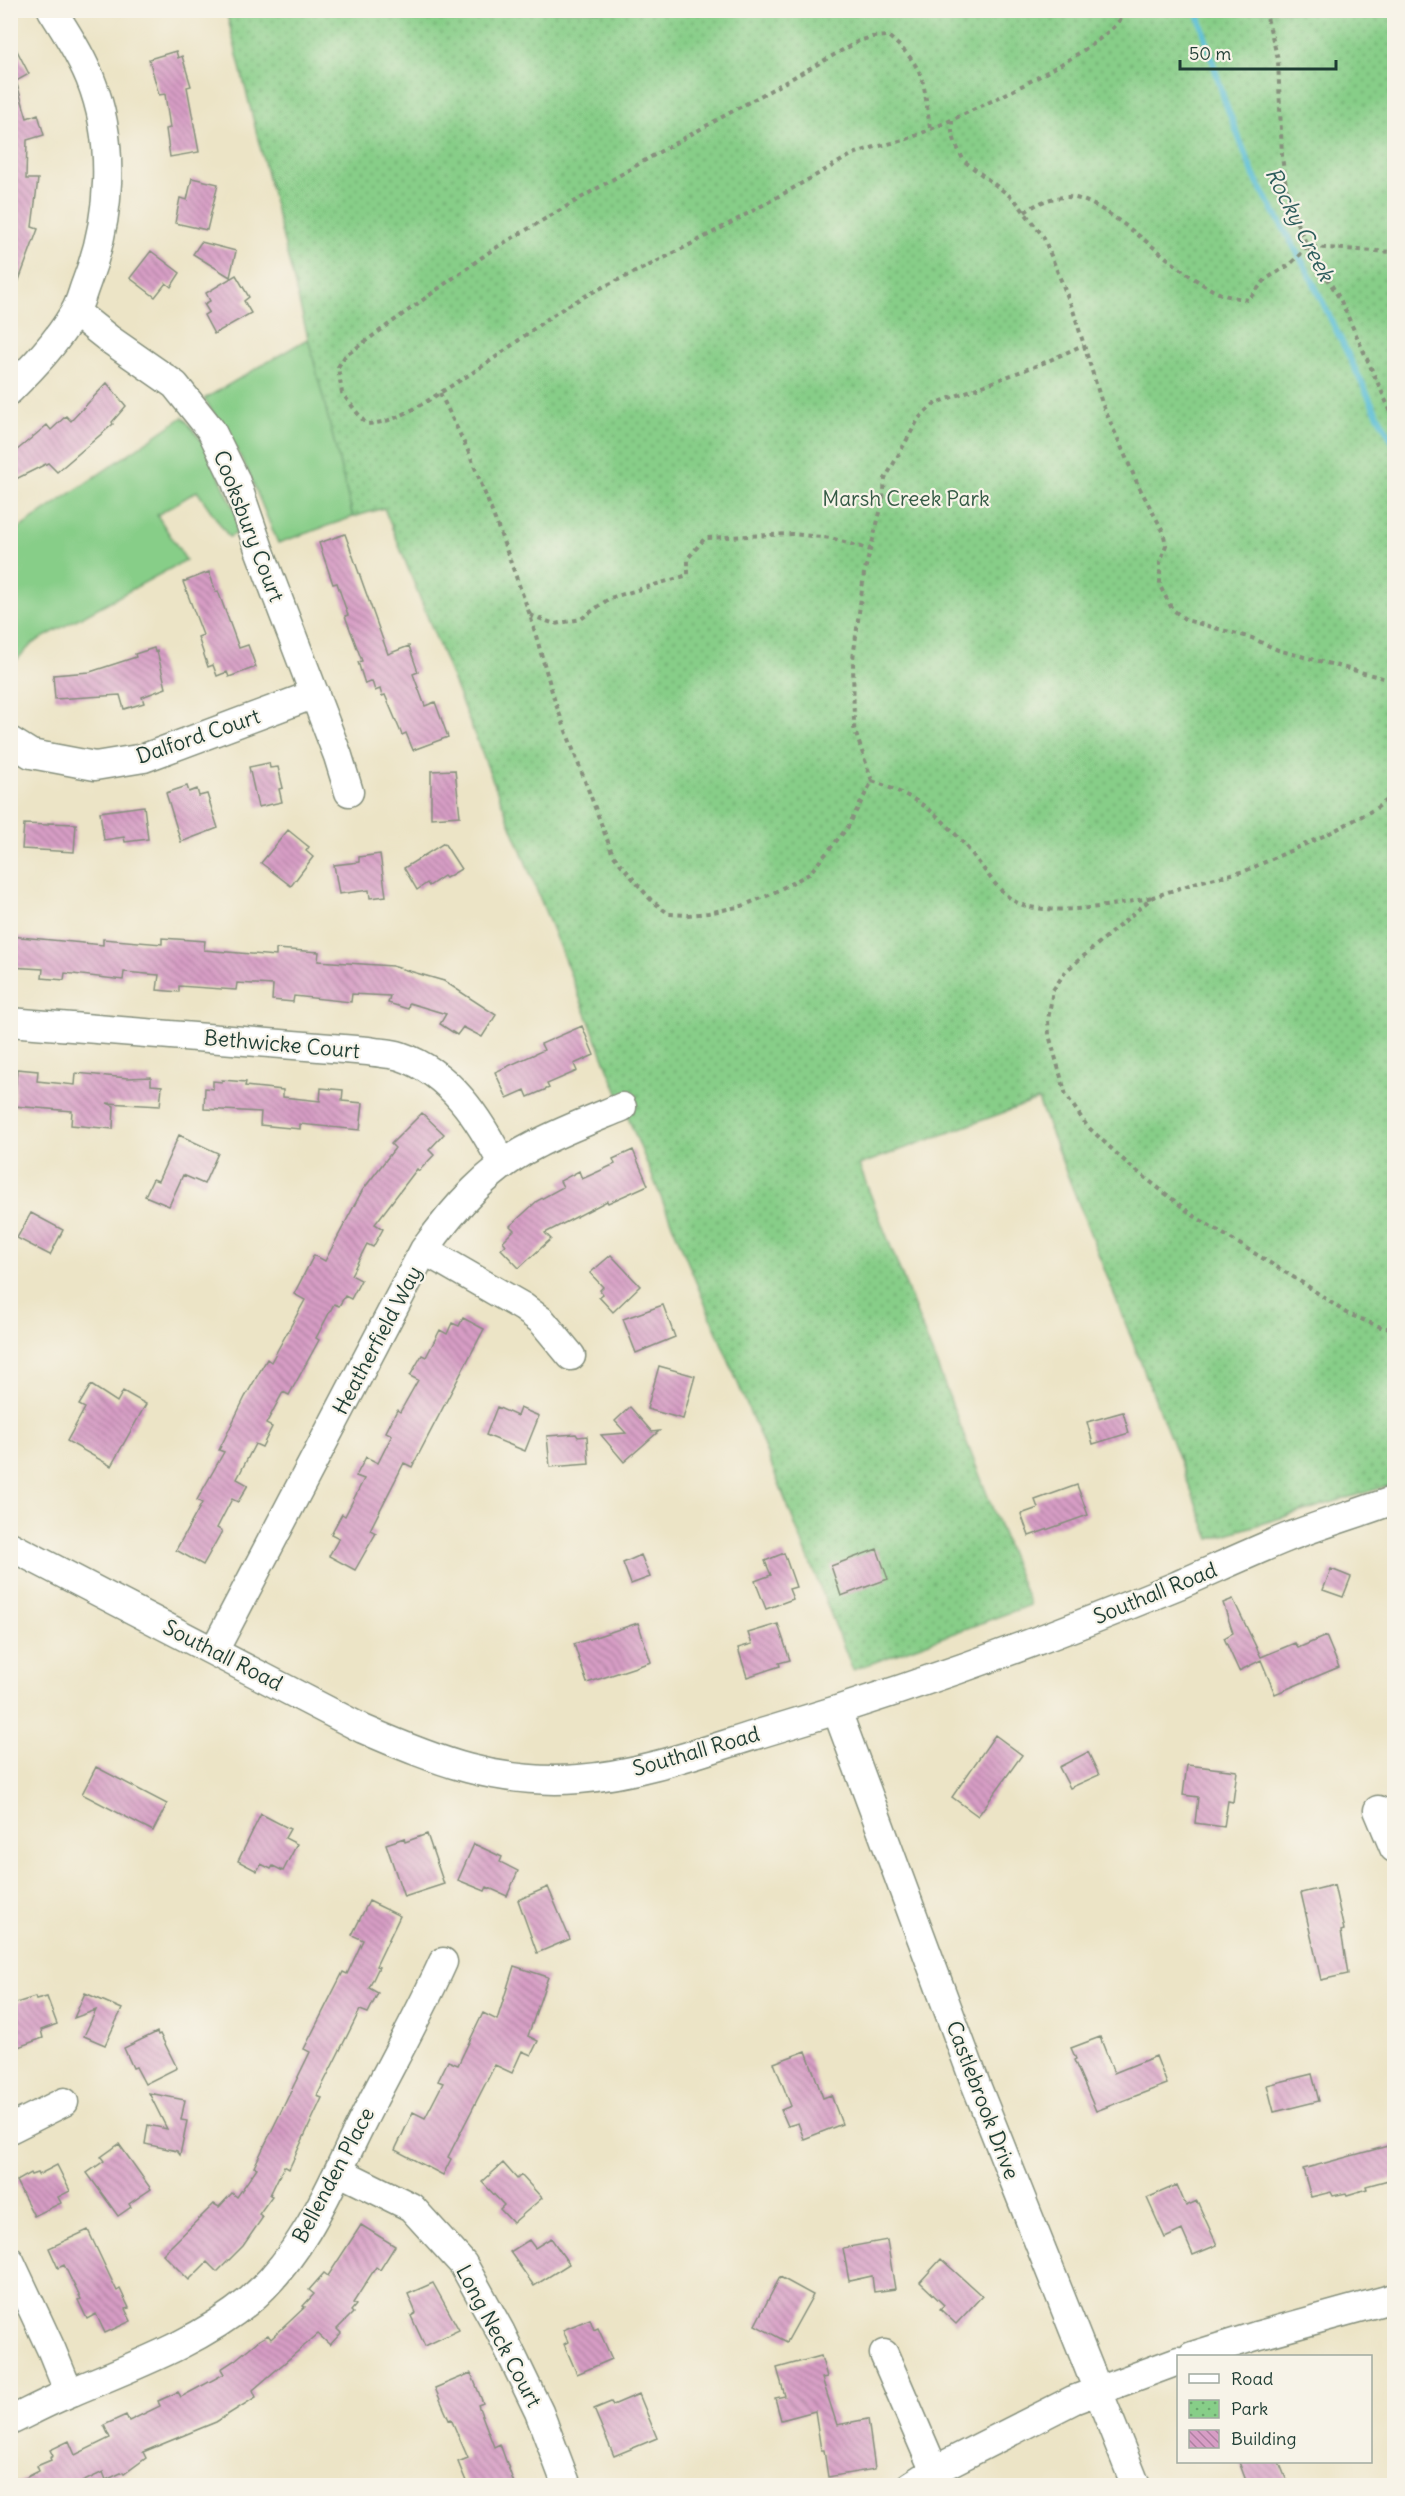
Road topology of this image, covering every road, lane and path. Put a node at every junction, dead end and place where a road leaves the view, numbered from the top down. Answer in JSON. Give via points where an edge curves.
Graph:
{"nodes":[{"id":1,"x":52,"y":10,"type":"edge"},
{"id":2,"x":1126,"y":10,"type":"edge"},
{"id":3,"x":1264,"y":10,"type":"edge"},
{"id":4,"x":952,"y":120,"type":"junction"},
{"id":5,"x":930,"y":129,"type":"junction"},
{"id":6,"x":1025,"y":212,"type":"junction"},
{"id":7,"x":1308,"y":247,"type":"junction"},
{"id":8,"x":1395,"y":252,"type":"edge"},
{"id":9,"x":75,"y":312,"type":"junction"},
{"id":10,"x":1083,"y":345,"type":"junction"},
{"id":11,"x":10,"y":390,"type":"edge"},
{"id":12,"x":440,"y":393,"type":"junction"},
{"id":13,"x":1395,"y":419,"type":"edge"},
{"id":14,"x":871,"y":550,"type":"junction"},
{"id":15,"x":530,"y":615,"type":"junction"},
{"id":16,"x":1395,"y":681,"type":"edge"},
{"id":17,"x":315,"y":694,"type":"junction"},
{"id":18,"x":10,"y":741,"type":"edge"},
{"id":19,"x":872,"y":781,"type":"junction"},
{"id":20,"x":349,"y":792,"type":"dead end"},
{"id":21,"x":1395,"y":795,"type":"edge"},
{"id":22,"x":1153,"y":897,"type":"junction"},
{"id":23,"x":10,"y":1022,"type":"edge"},
{"id":24,"x":622,"y":1107,"type":"dead end"},
{"id":25,"x":503,"y":1165,"type":"junction"},
{"id":26,"x":424,"y":1250,"type":"junction"},
{"id":27,"x":1395,"y":1328,"type":"edge"},
{"id":28,"x":571,"y":1356,"type":"dead end"},
{"id":29,"x":1395,"y":1500,"type":"edge"},
{"id":30,"x":10,"y":1546,"type":"edge"},
{"id":31,"x":214,"y":1651,"type":"junction"},
{"id":32,"x":837,"y":1711,"type":"junction"},
{"id":33,"x":1378,"y":1810,"type":"dead end"},
{"id":34,"x":1395,"y":1848,"type":"edge"},
{"id":35,"x":443,"y":1962,"type":"dead end"},
{"id":36,"x":64,"y":2102,"type":"dead end"},
{"id":37,"x":10,"y":2129,"type":"edge"},
{"id":38,"x":340,"y":2172,"type":"junction"},
{"id":39,"x":10,"y":2261,"type":"edge"},
{"id":40,"x":1395,"y":2298,"type":"edge"},
{"id":41,"x":884,"y":2354,"type":"dead end"},
{"id":42,"x":1195,"y":2355,"type":"edge"},
{"id":43,"x":1177,"y":2362,"type":"edge"},
{"id":44,"x":1098,"y":2390,"type":"junction"},
{"id":45,"x":69,"y":2393,"type":"junction"},
{"id":46,"x":10,"y":2421,"type":"edge"},
{"id":47,"x":938,"y":2478,"type":"edge"},
{"id":48,"x":567,"y":2486,"type":"edge"},
{"id":49,"x":910,"y":2486,"type":"edge"},
{"id":50,"x":1136,"y":2486,"type":"edge"}],
"edges":[{"from":1,"to":9,"type":"street","via":[[90,79],[107,152],[105,210],[96,258]]},
{"from":2,"to":4,"type":"path","via":[[1123,20],[1111,31],[1066,60]]},
{"from":3,"to":7,"type":"path","via":[[1278,59],[1286,187]]},
{"from":4,"to":5,"type":"path"},
{"from":4,"to":6,"type":"path","via":[[952,132],[964,160],[1006,191]]},
{"from":5,"to":12,"type":"path","via":[[849,157],[731,223],[577,300]]},
{"from":5,"to":12,"type":"path","via":[[927,96],[917,66],[904,49],[888,36],[859,41],[613,178],[478,259],[345,356],[338,368],[342,393],[366,423],[393,420]]},
{"from":6,"to":7,"type":"path","via":[[1040,201],[1068,197],[1087,202],[1221,294],[1248,300],[1266,279]]},
{"from":6,"to":10,"type":"path","via":[[1057,268]]},
{"from":7,"to":8,"type":"path"},
{"from":7,"to":13,"type":"path","via":[[1340,299]]},
{"from":9,"to":11,"type":"street","via":[[44,357]]},
{"from":9,"to":17,"type":"street","name":"Cooksbury Court","via":[[175,385],[211,430],[235,479]]},
{"from":10,"to":14,"type":"path","via":[[934,404],[919,418],[885,479]]},
{"from":10,"to":16,"type":"path","via":[[1102,403],[1163,531],[1166,545],[1160,563],[1160,586],[1172,609],[1186,620],[1252,638],[1278,650]]},
{"from":12,"to":15,"type":"path","via":[[470,455]]},
{"from":14,"to":15,"type":"path","via":[[831,538],[792,534],[705,538],[688,558],[688,575],[610,598],[581,619],[555,624]]},
{"from":14,"to":19,"type":"path","via":[[853,659],[854,728]]},
{"from":15,"to":19,"type":"path","via":[[555,702],[613,855],[651,900],[669,914],[688,915],[742,906],[808,874],[848,827]]},
{"from":17,"to":18,"type":"street","name":"Dalford Court","via":[[144,758],[95,766],[31,754]]},
{"from":17,"to":20,"type":"street","name":"Cooksbury Court"},
{"from":19,"to":22,"type":"path","via":[[901,791],[943,819],[997,885],[1017,902],[1047,909],[1081,908]]},
{"from":21,"to":22,"type":"path","via":[[1328,834],[1245,871]]},
{"from":22,"to":27,"type":"path","via":[[1066,971],[1053,990],[1048,1008],[1049,1035],[1066,1095],[1087,1126],[1194,1216],[1346,1313],[1383,1328]]},
{"from":23,"to":25,"type":"street","name":"Bethwicke Court","via":[[399,1056],[424,1067],[447,1084],[475,1116]]},
{"from":24,"to":25,"type":"street","name":"Heatherfield Way","via":[[536,1144]]},
{"from":25,"to":26,"type":"street","name":"Heatherfield Way","via":[[471,1192]]},
{"from":26,"to":28,"type":"street","via":[[523,1307],[542,1321]]},
{"from":26,"to":31,"type":"street","name":"Heatherfield Way"},
{"from":29,"to":32,"type":"street","name":"Southall Road","via":[[1288,1538],[1048,1636]]},
{"from":30,"to":31,"type":"street","name":"Southall Road"},
{"from":31,"to":32,"type":"street","name":"Southall Road","via":[[363,1729],[416,1752],[474,1772],[525,1779],[579,1779],[630,1771]]},
{"from":32,"to":44,"type":"street","name":"Castlebrook Drive","via":[[976,2085]]},
{"from":33,"to":34,"type":"street"},
{"from":35,"to":38,"type":"street","name":"Bellenden Place"},
{"from":36,"to":37,"type":"street"},
{"from":38,"to":45,"type":"street","name":"Bellenden Place","via":[[280,2270],[249,2300],[161,2355]]},
{"from":38,"to":48,"type":"street","name":"Long Neck Court","via":[[411,2207],[463,2264],[539,2412]]},
{"from":39,"to":45,"type":"street"},
{"from":40,"to":42,"type":"street"},
{"from":41,"to":47,"type":"street"},
{"from":43,"to":44,"type":"street"},
{"from":44,"to":47,"type":"street","via":[[1073,2400]]},
{"from":44,"to":50,"type":"street","name":"Castlebrook Drive"},
{"from":45,"to":46,"type":"street","name":"Bellenden Place"},
{"from":47,"to":49,"type":"street"}]}
